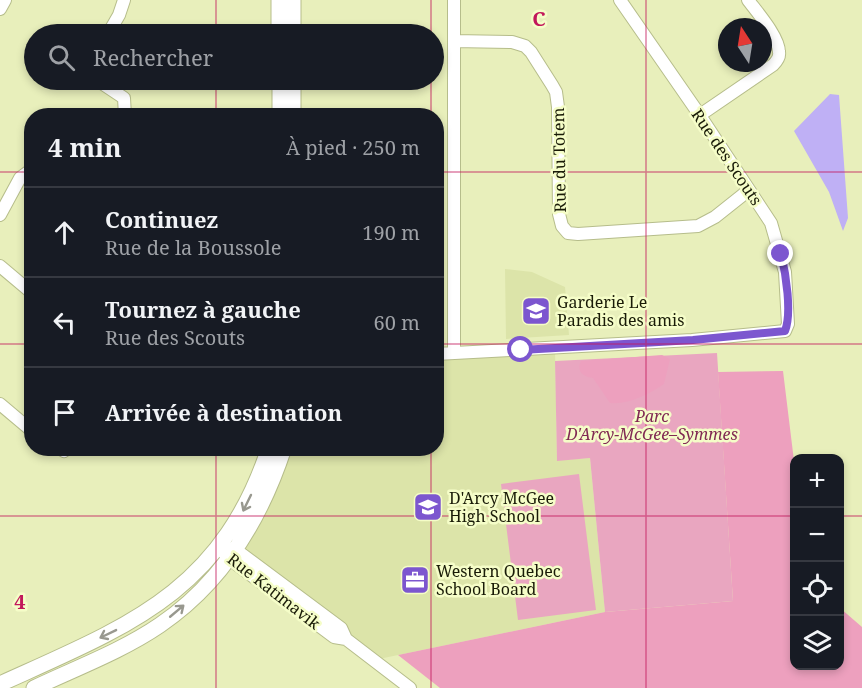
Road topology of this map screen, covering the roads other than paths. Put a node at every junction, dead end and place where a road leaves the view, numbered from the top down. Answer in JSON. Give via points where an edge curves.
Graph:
{"nodes":[{"id":1,"x":6,"y":0,"type":"edge"},
{"id":2,"x":124,"y":0,"type":"edge"},
{"id":3,"x":279,"y":0,"type":"edge"},
{"id":4,"x":293,"y":0,"type":"edge"},
{"id":5,"x":454,"y":0,"type":"edge"},
{"id":6,"x":620,"y":0,"type":"edge"},
{"id":7,"x":748,"y":0,"type":"edge"},
{"id":8,"x":0,"y":9,"type":"edge"},
{"id":9,"x":114,"y":24,"type":"edge"},
{"id":10,"x":279,"y":24,"type":"edge"},
{"id":11,"x":293,"y":24,"type":"edge"},
{"id":12,"x":454,"y":41,"type":"junction"},
{"id":13,"x":112,"y":90,"type":"edge"},
{"id":14,"x":280,"y":90,"type":"edge"},
{"id":15,"x":293,"y":90,"type":"edge"},
{"id":16,"x":125,"y":108,"type":"edge"},
{"id":17,"x":280,"y":108,"type":"edge"},
{"id":18,"x":293,"y":108,"type":"edge"},
{"id":19,"x":700,"y":115,"type":"junction"},
{"id":20,"x":24,"y":175,"type":"edge"},
{"id":21,"x":749,"y":190,"type":"junction"},
{"id":22,"x":0,"y":215,"type":"edge"},
{"id":23,"x":0,"y":266,"type":"edge"},
{"id":24,"x":24,"y":286,"type":"edge"},
{"id":25,"x":454,"y":352,"type":"junction"},
{"id":26,"x":444,"y":353,"type":"edge"},
{"id":27,"x":0,"y":404,"type":"edge"},
{"id":28,"x":24,"y":424,"type":"edge"},
{"id":29,"x":266,"y":456,"type":"edge"},
{"id":30,"x":281,"y":456,"type":"edge"},
{"id":31,"x":227,"y":552,"type":"junction"},
{"id":32,"x":0,"y":684,"type":"edge"},
{"id":33,"x":34,"y":688,"type":"edge"},
{"id":34,"x":410,"y":688,"type":"edge"}],
"edges":[{"from":1,"to":8,"type":"street"},
{"from":2,"to":9,"type":"street"},
{"from":3,"to":10,"type":"main road"},
{"from":4,"to":11,"type":"main road"},
{"from":5,"to":12,"type":"street"},
{"from":6,"to":19,"type":"street","name":"Rue des Scouts"},
{"from":7,"to":19,"type":"street","via":[[775,39],[778,58]]},
{"from":12,"to":21,"type":"street","name":"Rue du Totem","via":[[519,43],[531,52],[552,85],[558,107],[559,214],[568,233],[698,225],[715,217]]},
{"from":12,"to":25,"type":"street"},
{"from":13,"to":16,"type":"street","via":[[124,98]]},
{"from":14,"to":17,"type":"main road"},
{"from":15,"to":18,"type":"main road"},
{"from":19,"to":21,"type":"street","name":"Rue des Scouts"},
{"from":20,"to":22,"type":"street"},
{"from":21,"to":25,"type":"street","name":"Rue des Scouts","via":[[771,223],[781,254],[787,285],[785,331],[693,340]]},
{"from":23,"to":24,"type":"street"},
{"from":25,"to":26,"type":"street"},
{"from":27,"to":28,"type":"street"},
{"from":29,"to":31,"type":"main road","one_way":true},
{"from":30,"to":31,"type":"main road","via":[[258,514]]},
{"from":31,"to":32,"type":"main road","one_way":true,"via":[[137,618]]},
{"from":33,"to":31,"type":"main road","one_way":true,"via":[[160,625],[202,589]]},
{"from":31,"to":34,"type":"street","name":"Rue Katimavik","via":[[341,628],[346,639]]}]}
